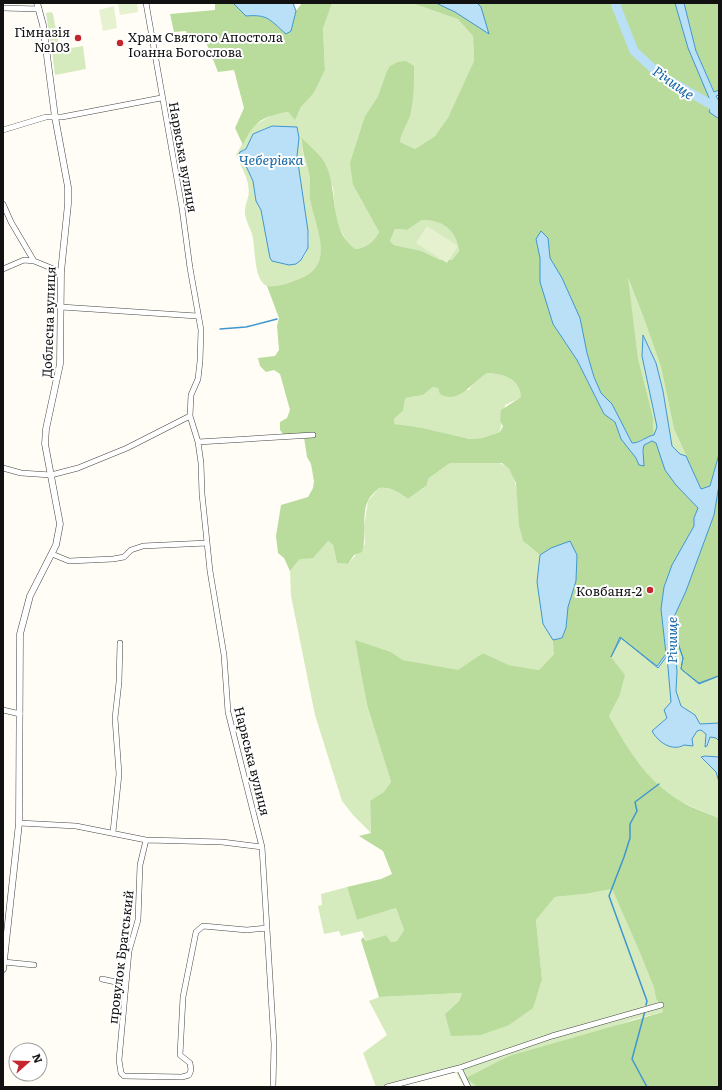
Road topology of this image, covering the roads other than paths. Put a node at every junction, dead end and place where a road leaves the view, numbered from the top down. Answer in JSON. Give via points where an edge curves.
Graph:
{"nodes":[{"id":1,"x":146,"y":3,"type":"edge"},
{"id":2,"x":38,"y":6,"type":"edge"},
{"id":3,"x":3,"y":8,"type":"edge"},
{"id":4,"x":161,"y":98,"type":"junction"},
{"id":5,"x":55,"y":117,"type":"junction"},
{"id":6,"x":3,"y":130,"type":"edge"},
{"id":7,"x":3,"y":204,"type":"edge"},
{"id":8,"x":34,"y":261,"type":"junction"},
{"id":9,"x":3,"y":269,"type":"edge"},
{"id":10,"x":61,"y":272,"type":"junction"},
{"id":11,"x":61,"y":307,"type":"junction"},
{"id":12,"x":197,"y":316,"type":"junction"},
{"id":13,"x":190,"y":416,"type":"junction"},
{"id":14,"x":313,"y":435,"type":"dead end"},
{"id":15,"x":198,"y":442,"type":"junction"},
{"id":16,"x":3,"y":468,"type":"edge"},
{"id":17,"x":51,"y":475,"type":"junction"},
{"id":18,"x":207,"y":544,"type":"junction"},
{"id":19,"x":52,"y":554,"type":"junction"},
{"id":20,"x":120,"y":642,"type":"dead end"},
{"id":21,"x":3,"y":710,"type":"edge"},
{"id":22,"x":20,"y":714,"type":"junction"},
{"id":23,"x":19,"y":823,"type":"junction"},
{"id":24,"x":113,"y":832,"type":"junction"},
{"id":25,"x":146,"y":840,"type":"junction"},
{"id":26,"x":262,"y":847,"type":"junction"},
{"id":27,"x":6,"y":915,"type":"edge"},
{"id":28,"x":267,"y":928,"type":"junction"},
{"id":29,"x":4,"y":962,"type":"junction"},
{"id":30,"x":34,"y":965,"type":"dead end"},
{"id":31,"x":3,"y":969,"type":"edge"},
{"id":32,"x":102,"y":979,"type":"dead end"},
{"id":33,"x":125,"y":984,"type":"junction"},
{"id":34,"x":662,"y":1005,"type":"dead end"},
{"id":35,"x":459,"y":1068,"type":"junction"},
{"id":36,"x":273,"y":1087,"type":"edge"},
{"id":37,"x":387,"y":1087,"type":"edge"},
{"id":38,"x":468,"y":1087,"type":"edge"}],
"edges":[{"from":1,"to":4,"type":"street","name":"Нарвська вулиця"},
{"from":2,"to":3,"type":"street"},
{"from":2,"to":5,"type":"street","name":"Доблесна вулиця","via":[[43,25]]},
{"from":4,"to":5,"type":"street"},
{"from":4,"to":12,"type":"street","name":"Нарвська вулиця","via":[[182,208]]},
{"from":5,"to":6,"type":"street","via":[[46,116]]},
{"from":5,"to":10,"type":"street","name":"Доблесна вулиця","via":[[68,187]]},
{"from":7,"to":8,"type":"street"},
{"from":8,"to":9,"type":"street","via":[[24,260]]},
{"from":8,"to":10,"type":"street"},
{"from":10,"to":11,"type":"street","name":"Доблесна вулиця"},
{"from":11,"to":12,"type":"street"},
{"from":11,"to":17,"type":"street","name":"Доблесна вулиця","via":[[60,364],[45,444]]},
{"from":12,"to":13,"type":"street","name":"Нарвська вулиця","via":[[201,330],[200,361],[198,379],[191,395]]},
{"from":13,"to":15,"type":"street","name":"Нарвська вулиця"},
{"from":13,"to":17,"type":"street","via":[[127,448],[78,468]]},
{"from":14,"to":15,"type":"street"},
{"from":15,"to":18,"type":"street","name":"Нарвська вулиця"},
{"from":16,"to":17,"type":"street","via":[[21,473]]},
{"from":17,"to":19,"type":"street","name":"Доблесна вулиця","via":[[60,524]]},
{"from":18,"to":19,"type":"street","via":[[143,546],[113,560],[69,560]]},
{"from":18,"to":26,"type":"street","name":"Нарвська вулиця","via":[[224,655],[228,712]]},
{"from":19,"to":22,"type":"street","name":"Доблесна вулиця","via":[[37,580],[24,615],[20,649]]},
{"from":20,"to":24,"type":"street","via":[[115,718],[119,774]]},
{"from":21,"to":22,"type":"street"},
{"from":22,"to":23,"type":"street","name":"Доблесна вулиця"},
{"from":23,"to":24,"type":"street","via":[[76,826]]},
{"from":23,"to":27,"type":"street","name":"Доблесна вулиця"},
{"from":24,"to":25,"type":"street"},
{"from":25,"to":26,"type":"street","via":[[222,842]]},
{"from":25,"to":33,"type":"street","name":"провулок Братський","via":[[140,865],[138,920],[129,951]]},
{"from":26,"to":28,"type":"street","name":"Нарвська вулиця"},
{"from":27,"to":29,"type":"street","name":"Доблесна вулиця"},
{"from":28,"to":33,"type":"street","name":"провулок Братський","via":[[247,930],[202,926],[198,930],[184,997],[180,1052],[181,1057],[190,1063],[189,1076],[128,1076],[121,1073],[120,1041]]},
{"from":28,"to":36,"type":"street","name":"Нарвська вулиця","via":[[274,1044]]},
{"from":29,"to":30,"type":"street"},
{"from":29,"to":31,"type":"street","name":"Доблесна вулиця"},
{"from":32,"to":33,"type":"street"},
{"from":34,"to":35,"type":"street","via":[[552,1036]]},
{"from":35,"to":37,"type":"street"},
{"from":35,"to":38,"type":"street"}]}
